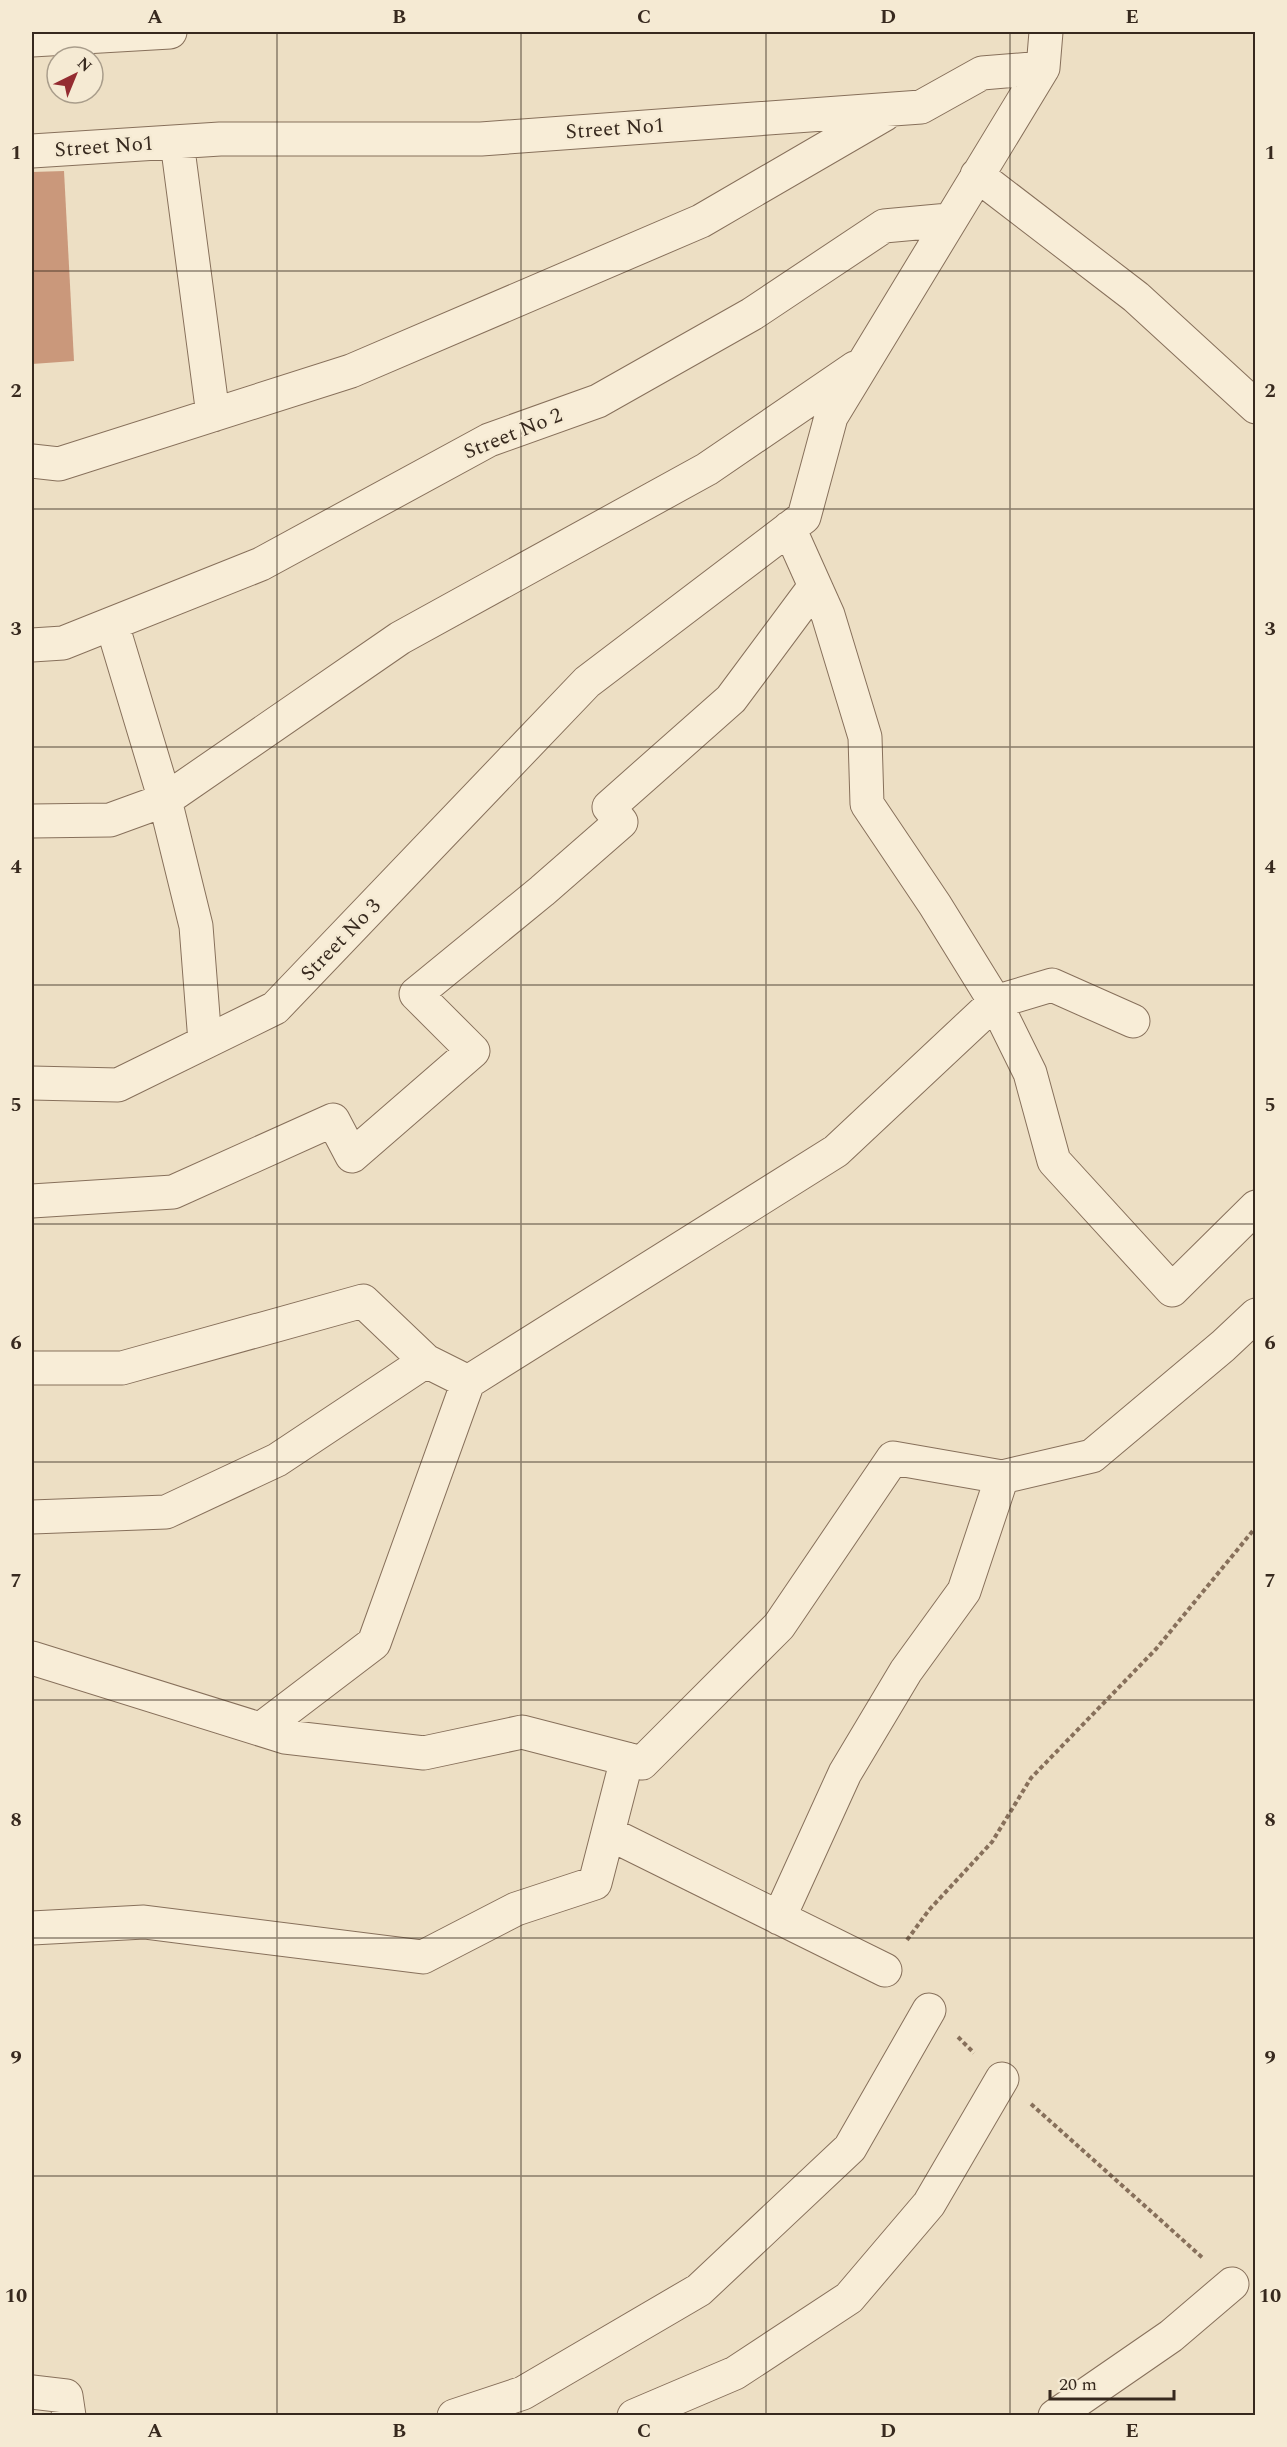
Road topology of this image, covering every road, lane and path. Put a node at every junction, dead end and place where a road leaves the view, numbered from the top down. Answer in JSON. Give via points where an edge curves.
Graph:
{"nodes":[{"id":1,"x":170,"y":32,"type":"edge"},
{"id":2,"x":1046,"y":32,"type":"edge"},
{"id":3,"x":32,"y":40,"type":"edge"},
{"id":4,"x":1044,"y":68,"type":"junction"},
{"id":5,"x":893,"y":110,"type":"junction"},
{"id":6,"x":177,"y":142,"type":"junction"},
{"id":7,"x":32,"y":151,"type":"edge"},
{"id":8,"x":977,"y":176,"type":"junction"},
{"id":9,"x":949,"y":220,"type":"junction"},
{"id":10,"x":862,"y":363,"type":"junction"},
{"id":11,"x":1256,"y":407,"type":"edge"},
{"id":12,"x":213,"y":415,"type":"junction"},
{"id":13,"x":32,"y":461,"type":"edge"},
{"id":14,"x":789,"y":528,"type":"junction"},
{"id":15,"x":815,"y":586,"type":"junction"},
{"id":16,"x":112,"y":624,"type":"junction"},
{"id":17,"x":32,"y":645,"type":"edge"},
{"id":18,"x":165,"y":800,"type":"junction"},
{"id":19,"x":32,"y":821,"type":"edge"},
{"id":20,"x":995,"y":1002,"type":"junction"},
{"id":21,"x":1133,"y":1021,"type":"dead end"},
{"id":22,"x":205,"y":1042,"type":"junction"},
{"id":23,"x":32,"y":1083,"type":"edge"},
{"id":24,"x":32,"y":1201,"type":"edge"},
{"id":25,"x":1256,"y":1207,"type":"edge"},
{"id":26,"x":1256,"y":1315,"type":"edge"},
{"id":27,"x":426,"y":1361,"type":"junction"},
{"id":28,"x":32,"y":1368,"type":"edge"},
{"id":29,"x":468,"y":1382,"type":"junction"},
{"id":30,"x":1002,"y":1477,"type":"junction"},
{"id":31,"x":32,"y":1517,"type":"edge"},
{"id":32,"x":1256,"y":1527,"type":"edge"},
{"id":33,"x":32,"y":1658,"type":"edge"},
{"id":34,"x":261,"y":1729,"type":"junction"},
{"id":35,"x":627,"y":1759,"type":"junction"},
{"id":36,"x":608,"y":1833,"type":"junction"},
{"id":37,"x":779,"y":1918,"type":"junction"},
{"id":38,"x":32,"y":1928,"type":"edge"},
{"id":39,"x":885,"y":1970,"type":"joint"},
{"id":40,"x":929,"y":2010,"type":"joint"},
{"id":41,"x":1002,"y":2079,"type":"junction"},
{"id":42,"x":1232,"y":2284,"type":"joint"},
{"id":43,"x":32,"y":2392,"type":"edge"},
{"id":44,"x":69,"y":2415,"type":"edge"},
{"id":45,"x":454,"y":2415,"type":"edge"},
{"id":46,"x":634,"y":2415,"type":"edge"},
{"id":47,"x":1055,"y":2415,"type":"edge"}],
"edges":[{"from":1,"to":3,"type":"street"},
{"from":2,"to":4,"type":"street"},
{"from":4,"to":5,"type":"street","name":"Street No1","via":[[982,73],[921,107]]},
{"from":4,"to":8,"type":"street","name":"Street No 3"},
{"from":5,"to":6,"type":"street","name":"Street No1","via":[[481,139]]},
{"from":5,"to":12,"type":"street","via":[[700,221],[351,371]]},
{"from":6,"to":7,"type":"street","name":"Street No1"},
{"from":6,"to":12,"type":"street","name":"Street No1"},
{"from":8,"to":9,"type":"street","name":"Street No 3"},
{"from":8,"to":11,"type":"street","via":[[1136,297]]},
{"from":9,"to":10,"type":"street","name":"Street No 3"},
{"from":9,"to":16,"type":"street","name":"Street No 2","via":[[884,226],[752,314],[598,400],[489,440],[261,564]]},
{"from":10,"to":14,"type":"street","name":"Street No 3","via":[[831,417],[804,517]]},
{"from":10,"to":18,"type":"street","via":[[707,469],[400,638]]},
{"from":12,"to":13,"type":"street","via":[[59,464]]},
{"from":14,"to":15,"type":"street"},
{"from":14,"to":22,"type":"street","name":"Street No 3","via":[[587,682],[275,1008]]},
{"from":15,"to":20,"type":"street","via":[[828,615],[865,737],[867,804]]},
{"from":15,"to":24,"type":"street","via":[[731,699],[609,807],[621,822],[416,994],[473,1051],[352,1156],[333,1120],[173,1192]]},
{"from":16,"to":17,"type":"street","name":"Street No 2","via":[[63,643]]},
{"from":16,"to":18,"type":"street"},
{"from":18,"to":19,"type":"street","via":[[110,820]]},
{"from":18,"to":22,"type":"street","via":[[196,926]]},
{"from":20,"to":21,"type":"street","via":[[1052,985]]},
{"from":20,"to":25,"type":"street","via":[[1030,1073],[1054,1161],[1172,1290]]},
{"from":20,"to":29,"type":"street","via":[[836,1151]]},
{"from":22,"to":23,"type":"street","name":"Street No 3","via":[[118,1085]]},
{"from":26,"to":30,"type":"street","via":[[1092,1456]]},
{"from":27,"to":28,"type":"street","via":[[363,1301],[122,1368]]},
{"from":27,"to":29,"type":"street"},
{"from":27,"to":31,"type":"street","via":[[277,1460],[166,1512]]},
{"from":29,"to":34,"type":"street","via":[[374,1643]]},
{"from":30,"to":35,"type":"street","via":[[893,1458],[779,1626],[642,1763]]},
{"from":30,"to":37,"type":"street","via":[[964,1591],[906,1671],[845,1773]]},
{"from":32,"to":39,"type":"path","via":[[1156,1649],[1031,1778],[992,1842],[929,1910]]},
{"from":33,"to":34,"type":"street"},
{"from":34,"to":35,"type":"street","via":[[285,1737],[424,1754],[522,1732]]},
{"from":35,"to":36,"type":"street"},
{"from":36,"to":37,"type":"street"},
{"from":36,"to":38,"type":"street","via":[[595,1883],[516,1909],[423,1957],[144,1922]]},
{"from":37,"to":39,"type":"street"},
{"from":40,"to":41,"type":"path"},
{"from":40,"to":45,"type":"street","via":[[850,2148],[699,2290],[523,2393]]},
{"from":41,"to":42,"type":"path"},
{"from":41,"to":46,"type":"street","via":[[929,2204],[849,2298],[735,2373]]},
{"from":42,"to":47,"type":"street","via":[[1171,2336]]},
{"from":43,"to":44,"type":"street","via":[[66,2396]]}]}
